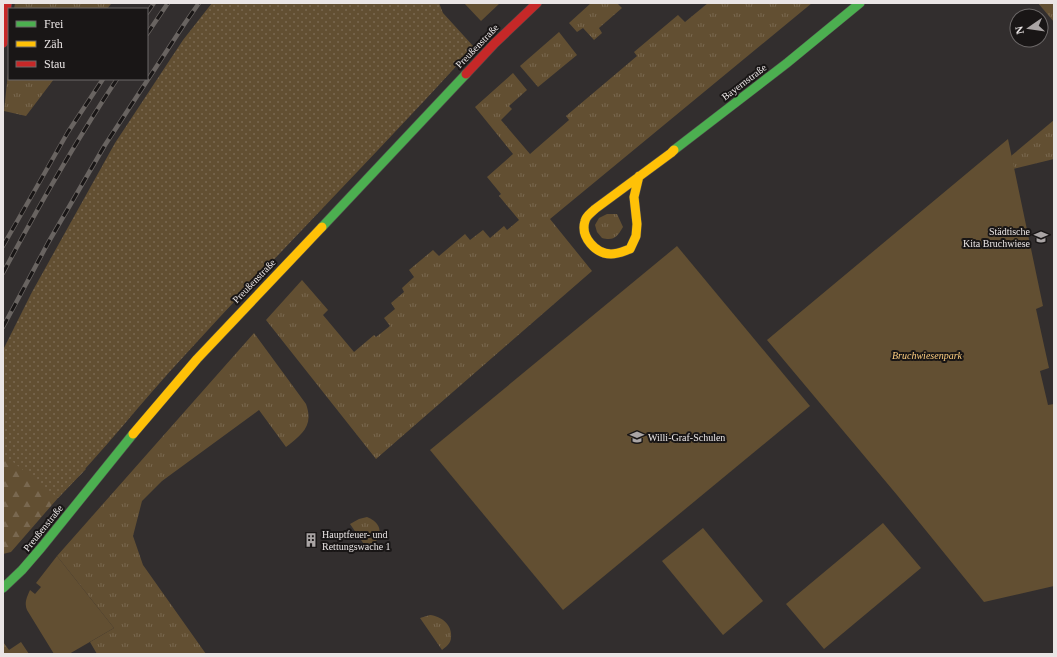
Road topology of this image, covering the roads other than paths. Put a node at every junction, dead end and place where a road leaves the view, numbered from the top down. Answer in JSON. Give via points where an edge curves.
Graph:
{"nodes":[{"id":1,"x":7,"y":3,"type":"edge"},
{"id":2,"x":537,"y":3,"type":"edge"},
{"id":3,"x":860,"y":3,"type":"edge"},
{"id":4,"x":3,"y":43,"type":"edge"},
{"id":5,"x":639,"y":176,"type":"junction"},
{"id":6,"x":3,"y":588,"type":"edge"}],
"edges":[{"from":1,"to":4,"type":"street"},
{"from":2,"to":6,"type":"street","name":"Preußenstraße","via":[[494,44],[197,359],[42,548]]},
{"from":3,"to":5,"type":"street","name":"Bayernstraße","via":[[787,63]]},
{"from":5,"to":5,"type":"street","name":"Bayernstraße","via":[[595,209],[585,220],[584,234],[599,252],[609,254],[630,249],[636,236],[634,197]]}]}
